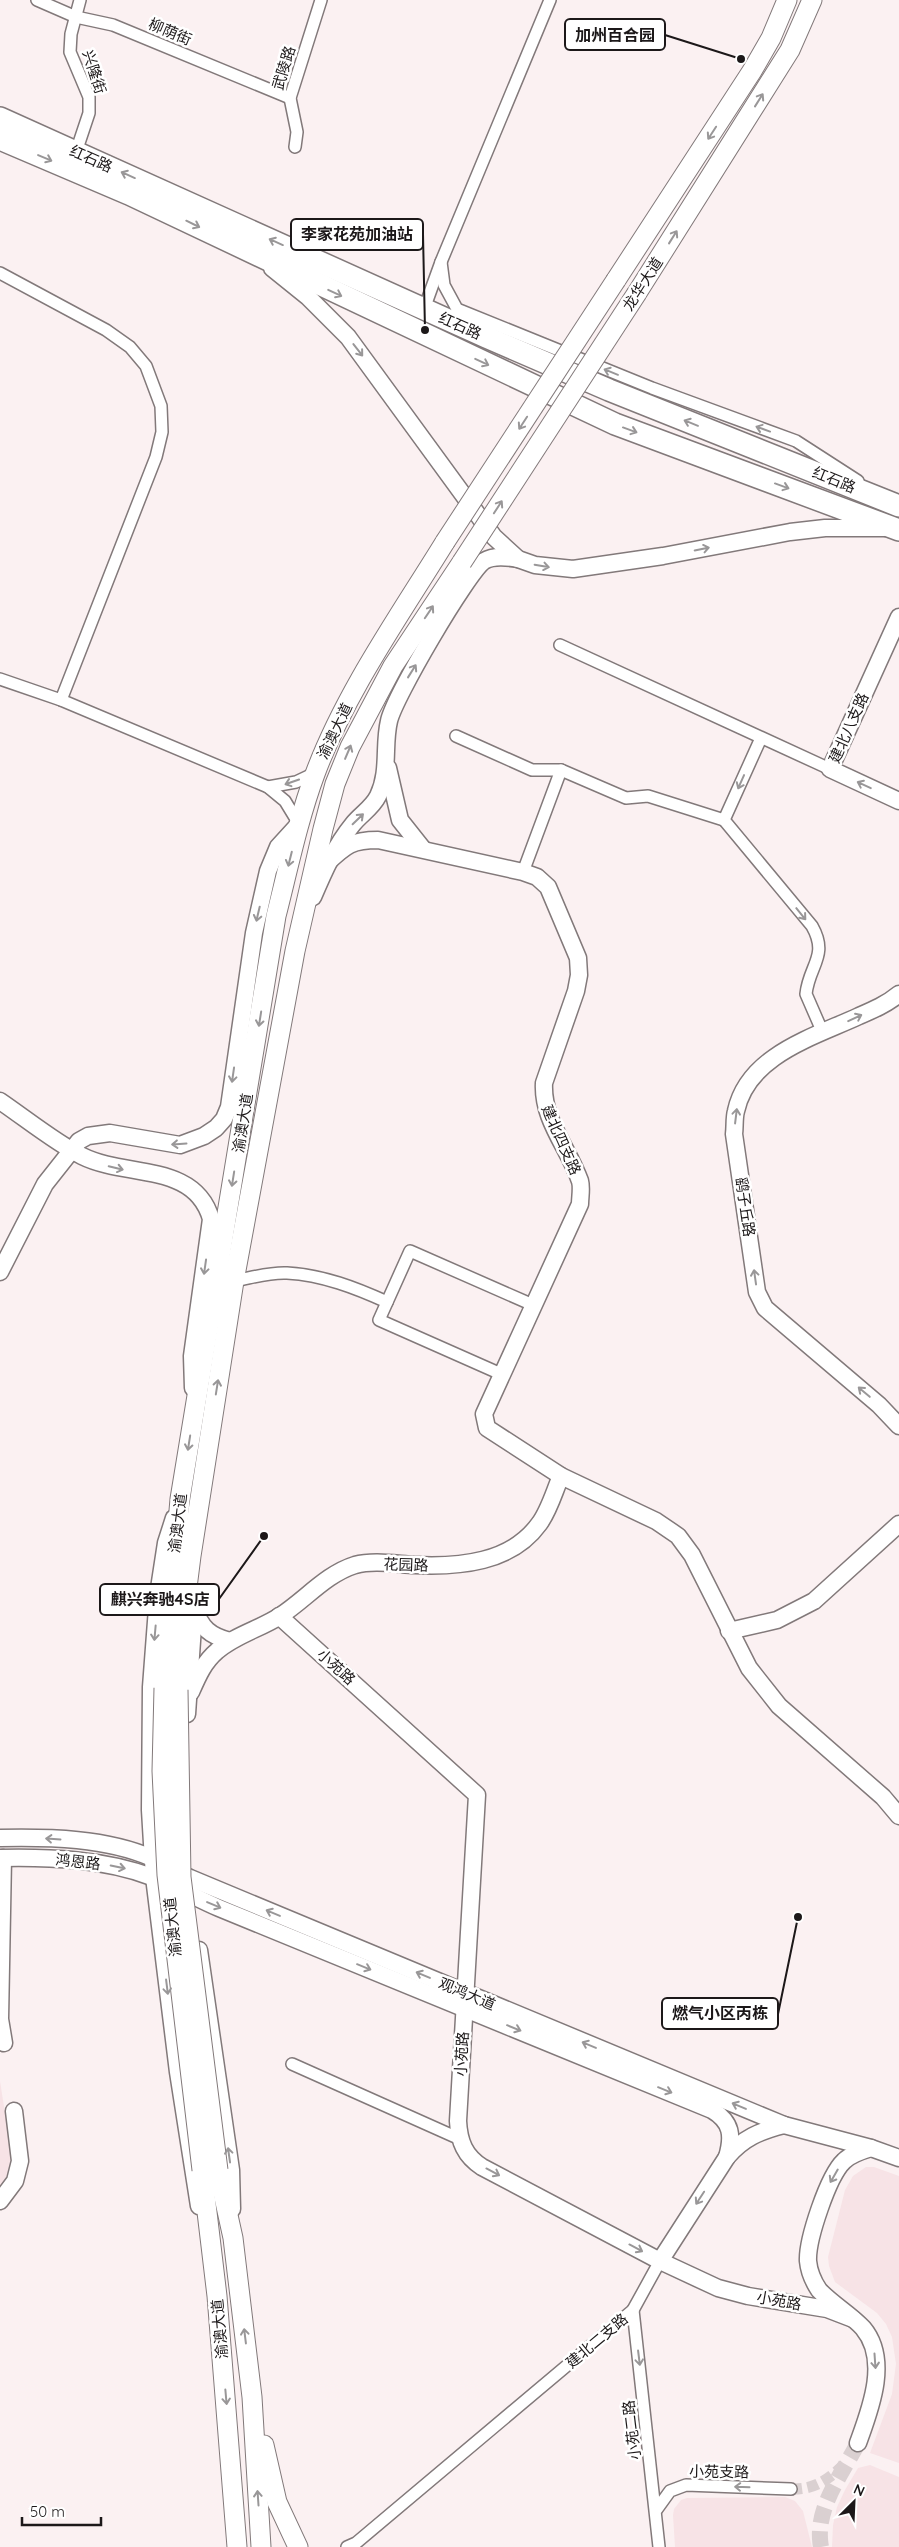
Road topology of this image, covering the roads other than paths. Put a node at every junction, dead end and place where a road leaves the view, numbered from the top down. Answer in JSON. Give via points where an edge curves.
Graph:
{"nodes":[{"id":1,"x":38,"y":0,"type":"edge"},
{"id":2,"x":80,"y":0,"type":"edge"},
{"id":3,"x":322,"y":0,"type":"edge"},
{"id":4,"x":550,"y":0,"type":"edge"},
{"id":5,"x":788,"y":0,"type":"edge"},
{"id":6,"x":812,"y":0,"type":"edge"},
{"id":7,"x":76,"y":17,"type":"junction"},
{"id":8,"x":290,"y":98,"type":"junction"},
{"id":9,"x":0,"y":118,"type":"edge"},
{"id":10,"x":0,"y":139,"type":"edge"},
{"id":11,"x":295,"y":146,"type":"dead end"},
{"id":12,"x":76,"y":152,"type":"junction"},
{"id":13,"x":259,"y":257,"type":"junction"},
{"id":14,"x":440,"y":262,"type":"junction"},
{"id":15,"x":0,"y":273,"type":"edge"},
{"id":16,"x":424,"y":309,"type":"junction"},
{"id":17,"x":457,"y":309,"type":"junction"},
{"id":18,"x":898,"y":506,"type":"edge"},
{"id":19,"x":897,"y":529,"type":"edge"},
{"id":20,"x":445,"y":542,"type":"joint"},
{"id":21,"x":518,"y":559,"type":"junction"},
{"id":22,"x":462,"y":562,"type":"joint"},
{"id":23,"x":899,"y":617,"type":"edge"},
{"id":24,"x":560,"y":645,"type":"dead end"},
{"id":25,"x":0,"y":679,"type":"edge"},
{"id":26,"x":61,"y":700,"type":"junction"},
{"id":27,"x":456,"y":736,"type":"dead end"},
{"id":28,"x":761,"y":738,"type":"junction"},
{"id":29,"x":387,"y":763,"type":"junction"},
{"id":30,"x":830,"y":769,"type":"junction"},
{"id":31,"x":561,"y":770,"type":"junction"},
{"id":32,"x":315,"y":773,"type":"junction"},
{"id":33,"x":268,"y":787,"type":"junction"},
{"id":34,"x":899,"y":801,"type":"edge"},
{"id":35,"x":724,"y":820,"type":"junction"},
{"id":36,"x":299,"y":824,"type":"junction"},
{"id":37,"x":423,"y":849,"type":"junction"},
{"id":38,"x":327,"y":863,"type":"junction"},
{"id":39,"x":523,"y":872,"type":"junction"},
{"id":40,"x":302,"y":922,"type":"junction"},
{"id":41,"x":899,"y":994,"type":"edge"},
{"id":42,"x":881,"y":1006,"type":"junction"},
{"id":43,"x":899,"y":1010,"type":"edge"},
{"id":44,"x":823,"y":1033,"type":"junction"},
{"id":45,"x":0,"y":1101,"type":"edge"},
{"id":46,"x":71,"y":1149,"type":"junction"},
{"id":47,"x":12,"y":1246,"type":"junction"},
{"id":48,"x":0,"y":1258,"type":"edge"},
{"id":49,"x":0,"y":1272,"type":"edge"},
{"id":50,"x":234,"y":1281,"type":"junction"},
{"id":51,"x":388,"y":1302,"type":"junction"},
{"id":52,"x":533,"y":1305,"type":"junction"},
{"id":53,"x":501,"y":1374,"type":"junction"},
{"id":54,"x":194,"y":1415,"type":"junction"},
{"id":55,"x":899,"y":1426,"type":"edge"},
{"id":56,"x":561,"y":1476,"type":"junction"},
{"id":57,"x":180,"y":1499,"type":"junction"},
{"id":58,"x":199,"y":1504,"type":"junction"},
{"id":59,"x":899,"y":1524,"type":"edge"},
{"id":60,"x":193,"y":1607,"type":"junction"},
{"id":61,"x":279,"y":1616,"type":"junction"},
{"id":62,"x":729,"y":1631,"type":"junction"},
{"id":63,"x":230,"y":1641,"type":"junction"},
{"id":64,"x":177,"y":1693,"type":"junction"},
{"id":65,"x":150,"y":1810,"type":"junction"},
{"id":66,"x":185,"y":1810,"type":"junction"},
{"id":67,"x":899,"y":1816,"type":"edge"},
{"id":68,"x":0,"y":1838,"type":"edge"},
{"id":69,"x":1,"y":1858,"type":"edge"},
{"id":70,"x":152,"y":1858,"type":"junction"},
{"id":71,"x":154,"y":1877,"type":"junction"},
{"id":72,"x":190,"y":1878,"type":"junction"},
{"id":73,"x":192,"y":1896,"type":"junction"},
{"id":74,"x":464,"y":2000,"type":"junction"},
{"id":75,"x":4,"y":2043,"type":"dead end"},
{"id":76,"x":292,"y":2064,"type":"dead end"},
{"id":77,"x":14,"y":2111,"type":"dead end"},
{"id":78,"x":784,"y":2125,"type":"junction"},
{"id":79,"x":460,"y":2139,"type":"junction"},
{"id":80,"x":871,"y":2148,"type":"junction"},
{"id":81,"x":727,"y":2156,"type":"junction"},
{"id":82,"x":899,"y":2158,"type":"edge"},
{"id":83,"x":210,"y":2170,"type":"junction"},
{"id":84,"x":0,"y":2201,"type":"edge"},
{"id":85,"x":233,"y":2238,"type":"junction"},
{"id":86,"x":660,"y":2261,"type":"junction"},
{"id":87,"x":217,"y":2296,"type":"junction"},
{"id":88,"x":633,"y":2310,"type":"junction"},
{"id":89,"x":853,"y":2319,"type":"junction"},
{"id":90,"x":252,"y":2397,"type":"junction"},
{"id":91,"x":858,"y":2444,"type":"tunnel mouth"},
{"id":92,"x":791,"y":2489,"type":"tunnel mouth"},
{"id":93,"x":236,"y":2508,"type":"junction"},
{"id":94,"x":656,"y":2509,"type":"junction"},
{"id":95,"x":298,"y":2546,"type":"edge"},
{"id":96,"x":228,"y":2547,"type":"edge"},
{"id":97,"x":237,"y":2547,"type":"edge"},
{"id":98,"x":261,"y":2547,"type":"edge"},
{"id":99,"x":347,"y":2547,"type":"edge"},
{"id":100,"x":659,"y":2547,"type":"edge"}],
"edges":[{"from":1,"to":7,"type":"street","name":"柳荫街"},
{"from":2,"to":7,"type":"street","name":"兴隆街"},
{"from":3,"to":8,"type":"street","name":"武陵路"},
{"from":4,"to":14,"type":"street"},
{"from":5,"to":20,"type":"main road","name":"龙华大道","one_way":true,"bridge":true,"via":[[752,71]]},
{"from":22,"to":6,"type":"main road","name":"龙华大道","one_way":true,"bridge":true,"via":[[790,50]]},
{"from":7,"to":8,"type":"street","name":"柳荫街","via":[[113,25]]},
{"from":7,"to":12,"type":"street","name":"兴隆街","via":[[70,52],[89,97],[89,113]]},
{"from":8,"to":11,"type":"street","name":"武陵路","via":[[297,132]]},
{"from":9,"to":12,"type":"highway","name":"红石路"},
{"from":10,"to":13,"type":"highway","name":"红石路","one_way":true,"via":[[128,194]]},
{"from":16,"to":12,"type":"highway","name":"红石路","one_way":true},
{"from":13,"to":19,"type":"highway","name":"红石路","one_way":true,"via":[[615,424]]},
{"from":13,"to":21,"type":"street","name":"红石路","one_way":true,"via":[[308,297],[348,337],[494,537]]},
{"from":14,"to":16,"type":"street"},
{"from":14,"to":17,"type":"street","via":[[444,285]]},
{"from":15,"to":26,"type":"street","via":[[106,330],[130,347],[146,366],[161,406],[162,432],[156,457]]},
{"from":16,"to":17,"type":"street"},
{"from":18,"to":16,"type":"highway","name":"红石路","one_way":true,"via":[[608,390]]},
{"from":18,"to":17,"type":"street","one_way":true,"via":[[796,442]]},
{"from":21,"to":19,"type":"street","name":"红石路","one_way":true,"via":[[535,565],[572,569],[790,532],[826,528]]},
{"from":20,"to":32,"type":"main road","name":"渝澳大道","via":[[375,654]]},
{"from":29,"to":21,"type":"street","one_way":true,"via":[[389,719],[405,683],[470,578],[484,561],[498,557]]},
{"from":40,"to":22,"type":"main road","name":"渝澳大道","one_way":true,"via":[[335,784],[350,747],[393,666]]},
{"from":23,"to":30,"type":"street","name":"建北八支路"},
{"from":24,"to":28,"type":"street"},
{"from":25,"to":26,"type":"street"},
{"from":26,"to":33,"type":"street"},
{"from":27,"to":31,"type":"street","via":[[532,770]]},
{"from":28,"to":30,"type":"street"},
{"from":28,"to":35,"type":"street","one_way":true},
{"from":29,"to":37,"type":"street","via":[[400,820]]},
{"from":38,"to":29,"type":"street","one_way":true,"via":[[354,822],[378,796]]},
{"from":34,"to":30,"type":"street","name":"建北八支路","one_way":true},
{"from":31,"to":35,"type":"street","via":[[626,798],[648,796]]},
{"from":31,"to":39,"type":"street"},
{"from":32,"to":33,"type":"street","one_way":true,"via":[[296,782]]},
{"from":32,"to":36,"type":"main road","name":"渝澳大道"},
{"from":33,"to":36,"type":"street","via":[[285,801]]},
{"from":35,"to":44,"type":"street","one_way":true,"via":[[818,936],[820,955],[806,994]]},
{"from":36,"to":46,"type":"street","one_way":true,"via":[[278,847],[268,871],[254,933],[229,1107],[224,1119],[204,1136],[180,1145],[110,1134],[88,1136]]},
{"from":36,"to":54,"type":"main road","name":"渝澳大道","one_way":true,"via":[[276,916]]},
{"from":37,"to":38,"type":"street","name":"建北四支路","via":[[378,840],[355,842],[345,846]]},
{"from":37,"to":39,"type":"street","name":"建北四支路"},
{"from":38,"to":40,"type":"street"},
{"from":39,"to":52,"type":"street","name":"建北四支路","via":[[537,877],[548,887],[578,958],[579,976],[544,1083],[543,1099],[548,1117],[580,1183],[580,1204]]},
{"from":40,"to":50,"type":"main road","name":"渝澳大道"},
{"from":41,"to":42,"type":"street","name":"鹞子丘路"},
{"from":42,"to":43,"type":"street"},
{"from":44,"to":42,"type":"street","name":"鹞子丘路","one_way":true},
{"from":55,"to":44,"type":"street","name":"鹞子丘路","one_way":true,"via":[[879,1405],[765,1308],[757,1292],[734,1134],[736,1111],[744,1090],[779,1052]]},
{"from":45,"to":46,"type":"street"},
{"from":46,"to":47,"type":"street","via":[[45,1184]]},
{"from":46,"to":54,"type":"street","one_way":true,"via":[[103,1164],[170,1178],[198,1192],[207,1204],[211,1219],[192,1356]]},
{"from":47,"to":48,"type":"street"},
{"from":47,"to":49,"type":"street"},
{"from":50,"to":51,"type":"street","via":[[270,1274],[302,1275],[348,1284]]},
{"from":58,"to":50,"type":"main road","name":"渝澳大道","one_way":true},
{"from":51,"to":52,"type":"street","via":[[410,1251]]},
{"from":51,"to":53,"type":"street","via":[[380,1320]]},
{"from":52,"to":53,"type":"street","name":"建北四支路"},
{"from":53,"to":56,"type":"street","name":"建北四支路","via":[[484,1414],[487,1428]]},
{"from":54,"to":57,"type":"main road","name":"渝澳大道","one_way":true},
{"from":56,"to":61,"type":"street","name":"花园路","via":[[540,1523],[523,1542],[501,1554],[442,1566],[355,1565],[334,1575]]},
{"from":56,"to":62,"type":"street","name":"建北四支路","via":[[656,1521],[678,1536],[692,1555]]},
{"from":57,"to":64,"type":"main road","name":"渝澳大道"},
{"from":57,"to":65,"type":"street","one_way":true,"via":[[166,1543],[158,1595],[151,1687]]},
{"from":58,"to":60,"type":"street","via":[[199,1555]]},
{"from":58,"to":64,"type":"main road","name":"渝澳大道","via":[[181,1634]]},
{"from":59,"to":62,"type":"street","via":[[814,1601],[777,1620]]},
{"from":60,"to":63,"type":"street","via":[[200,1625],[207,1632]]},
{"from":60,"to":64,"type":"street"},
{"from":61,"to":63,"type":"street","name":"花园路"},
{"from":61,"to":74,"type":"street","name":"小苑路","via":[[477,1795]]},
{"from":62,"to":67,"type":"street","name":"建北四支路","via":[[748,1668],[779,1706]]},
{"from":63,"to":64,"type":"street","name":"花园路"},
{"from":64,"to":66,"type":"street"},
{"from":64,"to":83,"type":"main road","name":"渝澳大道","bridge":true,"via":[[162,1771],[167,1875]]},
{"from":65,"to":66,"type":"street","via":[[155,1819],[168,1824],[178,1820]]},
{"from":65,"to":70,"type":"street"},
{"from":66,"to":72,"type":"street"},
{"from":70,"to":68,"type":"street","name":"鸿恩路","one_way":true,"via":[[100,1844]]},
{"from":69,"to":71,"type":"street","name":"鸿恩路","one_way":true,"via":[[98,1863]]},
{"from":69,"to":75,"type":"street","via":[[0,2019]]},
{"from":70,"to":71,"type":"street"},
{"from":70,"to":72,"type":"street","name":"观鸿大道"},
{"from":71,"to":73,"type":"street","name":"观鸿大道"},
{"from":71,"to":87,"type":"street","one_way":true,"via":[[194,2183]]},
{"from":72,"to":73,"type":"street"},
{"from":74,"to":72,"type":"street","name":"观鸿大道","one_way":true},
{"from":73,"to":74,"type":"street","name":"观鸿大道","one_way":true},
{"from":85,"to":73,"type":"street","one_way":true,"via":[[231,2170]]},
{"from":78,"to":74,"type":"street","name":"观鸿大道","one_way":true},
{"from":74,"to":79,"type":"street","name":"小苑路","via":[[458,2121]]},
{"from":74,"to":81,"type":"street","name":"观鸿大道","one_way":true,"via":[[712,2110],[722,2116],[731,2132]]},
{"from":76,"to":79,"type":"street"},
{"from":77,"to":84,"type":"street","via":[[20,2160],[15,2181]]},
{"from":78,"to":80,"type":"street"},
{"from":78,"to":81,"type":"street","name":"建北二支路","via":[[746,2138]]},
{"from":79,"to":86,"type":"street","name":"小苑路","one_way":true,"via":[[468,2155],[482,2167]]},
{"from":80,"to":82,"type":"street"},
{"from":80,"to":89,"type":"street","name":"小苑路","one_way":true,"via":[[852,2155],[835,2172],[809,2252],[814,2282],[826,2297]]},
{"from":81,"to":86,"type":"street","name":"建北二支路","one_way":true},
{"from":83,"to":85,"type":"main road","name":"渝澳大道"},
{"from":83,"to":87,"type":"main road","name":"渝澳大道"},
{"from":90,"to":85,"type":"main road","name":"渝澳大道","one_way":true},
{"from":86,"to":88,"type":"street","name":"建北二支路"},
{"from":86,"to":89,"type":"street","name":"小苑路","via":[[718,2288],[827,2309]]},
{"from":87,"to":93,"type":"main road","name":"渝澳大道","one_way":true},
{"from":88,"to":94,"type":"street","name":"小苑二路","one_way":true},
{"from":88,"to":99,"type":"street","name":"建北二支路","via":[[356,2544]]},
{"from":89,"to":91,"type":"street","name":"小苑路","one_way":true,"via":[[868,2336],[874,2350],[875,2367],[872,2403]]},
{"from":90,"to":95,"type":"main road","via":[[277,2502]]},
{"from":98,"to":90,"type":"main road","name":"渝澳大道","one_way":true},
{"from":92,"to":94,"type":"street","name":"小苑支路","one_way":true,"via":[[686,2486],[670,2491]]},
{"from":93,"to":96,"type":"main road"},
{"from":93,"to":97,"type":"main road","name":"渝澳大道"},
{"from":94,"to":100,"type":"street","name":"小苑二路"}]}
